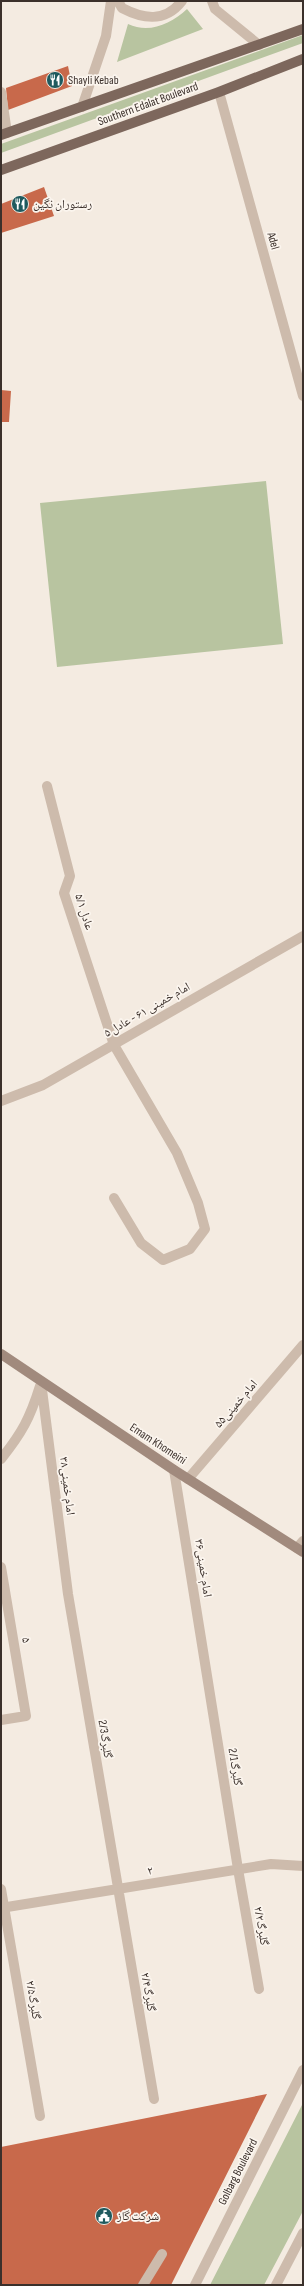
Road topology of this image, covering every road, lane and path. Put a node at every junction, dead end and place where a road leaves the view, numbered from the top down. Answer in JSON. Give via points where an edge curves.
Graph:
{"nodes":[{"id":1,"x":111,"y":1,"type":"edge"},
{"id":2,"x":118,"y":1,"type":"edge"},
{"id":3,"x":182,"y":1,"type":"edge"},
{"id":4,"x":212,"y":1,"type":"edge"},
{"id":5,"x":303,"y":29,"type":"edge"},
{"id":6,"x":259,"y":45,"type":"junction"},
{"id":7,"x":303,"y":60,"type":"edge"},
{"id":8,"x":1,"y":92,"type":"edge"},
{"id":9,"x":219,"y":92,"type":"junction"},
{"id":10,"x":82,"y":107,"type":"junction"},
{"id":11,"x":4,"y":134,"type":"edge"},
{"id":12,"x":1,"y":170,"type":"edge"},
{"id":13,"x":303,"y":396,"type":"edge"},
{"id":14,"x":47,"y":786,"type":"dead end"},
{"id":15,"x":303,"y":936,"type":"edge"},
{"id":16,"x":114,"y":1045,"type":"junction"},
{"id":17,"x":1,"y":1101,"type":"edge"},
{"id":18,"x":114,"y":1198,"type":"dead end"},
{"id":19,"x":303,"y":1346,"type":"edge"},
{"id":20,"x":1,"y":1354,"type":"edge"},
{"id":21,"x":41,"y":1382,"type":"junction"},
{"id":22,"x":1,"y":1459,"type":"edge"},
{"id":23,"x":174,"y":1470,"type":"junction"},
{"id":24,"x":188,"y":1479,"type":"junction"},
{"id":25,"x":301,"y":1547,"type":"edge"},
{"id":26,"x":1,"y":1567,"type":"edge"},
{"id":27,"x":68,"y":1594,"type":"joint"},
{"id":28,"x":206,"y":1669,"type":"joint"},
{"id":29,"x":1,"y":1720,"type":"edge"},
{"id":30,"x":303,"y":1866,"type":"edge"},
{"id":31,"x":238,"y":1869,"type":"junction"},
{"id":32,"x":1,"y":1889,"type":"edge"},
{"id":33,"x":117,"y":1889,"type":"junction"},
{"id":34,"x":2,"y":1908,"type":"edge"},
{"id":35,"x":259,"y":1988,"type":"dead end"},
{"id":36,"x":303,"y":2070,"type":"edge"},
{"id":37,"x":154,"y":2099,"type":"dead end"},
{"id":38,"x":40,"y":2116,"type":"dead end"},
{"id":39,"x":303,"y":2233,"type":"edge"},
{"id":40,"x":162,"y":2254,"type":"dead end"},
{"id":41,"x":142,"y":2285,"type":"edge"},
{"id":42,"x":195,"y":2285,"type":"edge"},
{"id":43,"x":276,"y":2285,"type":"edge"}],
"edges":[{"from":1,"to":10,"type":"street","via":[[106,36]]},
{"from":2,"to":3,"type":"street","via":[[122,8],[150,18],[167,14]]},
{"from":4,"to":6,"type":"street","via":[[215,8]]},
{"from":5,"to":6,"type":"main road","name":"Southern Edalat Boulevard"},
{"from":6,"to":10,"type":"main road","name":"Southern Edalat Boulevard"},
{"from":7,"to":9,"type":"main road","name":"Southern Edalat Boulevard"},
{"from":8,"to":11,"type":"street"},
{"from":9,"to":12,"type":"main road","name":"Southern Edalat Boulevard"},
{"from":9,"to":13,"type":"street","name":"Adel"},
{"from":10,"to":11,"type":"main road","name":"Southern Edalat Boulevard"},
{"from":14,"to":16,"type":"street","name":"عادل ۵/۱","via":[[70,876],[64,893]]},
{"from":15,"to":16,"type":"street","name":"امام خمینی ۶۱ - عادل ۵"},
{"from":16,"to":17,"type":"street","name":"امام خمینی ۶۱ - عادل ۵","via":[[43,1085]]},
{"from":16,"to":18,"type":"street","name":"عادل ۵/۱","via":[[177,1153],[198,1203],[205,1230],[190,1249],[163,1260],[141,1243]]},
{"from":19,"to":24,"type":"street","name":"امام خمینی۵۵"},
{"from":20,"to":21,"type":"main road","name":"Emam Khomeini"},
{"from":21,"to":22,"type":"street","via":[[33,1409],[21,1435]]},
{"from":21,"to":23,"type":"main road","name":"Emam Khomeini"},
{"from":21,"to":27,"type":"street","name":"امام خمینی۳۸"},
{"from":23,"to":24,"type":"main road","name":"Emam Khomeini"},
{"from":23,"to":28,"type":"street","name":"امام خمینی۳۶"},
{"from":24,"to":25,"type":"main road","name":"Emam Khomeini"},
{"from":26,"to":29,"type":"street","name":"۵","via":[[26,1716]]},
{"from":27,"to":33,"type":"street","name":"2/3گلبرگ"},
{"from":28,"to":31,"type":"street","name":"2/1گلبرگ"},
{"from":30,"to":31,"type":"street","name":"۲","via":[[271,1864]]},
{"from":31,"to":33,"type":"street","name":"۲"},
{"from":31,"to":35,"type":"street","name":"گلبرگ۲/۲"},
{"from":32,"to":34,"type":"street","name":"گلبرگ۲/۵"},
{"from":33,"to":34,"type":"street","name":"۲"},
{"from":33,"to":37,"type":"street","name":"گلبرگ۲/۴"},
{"from":34,"to":38,"type":"street","name":"گلبرگ۲/۵"},
{"from":36,"to":42,"type":"street","name":"Golbarg Boulevard"},
{"from":39,"to":43,"type":"street"},
{"from":40,"to":41,"type":"street"}]}
